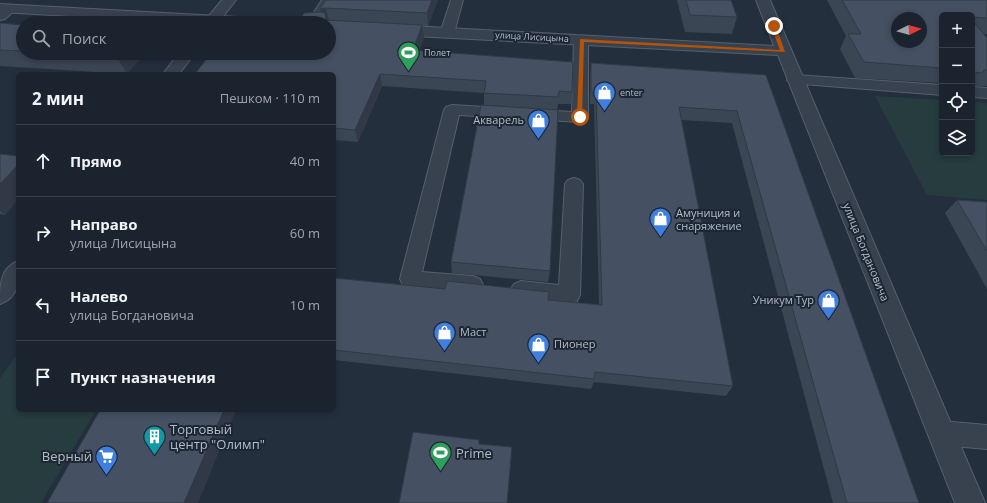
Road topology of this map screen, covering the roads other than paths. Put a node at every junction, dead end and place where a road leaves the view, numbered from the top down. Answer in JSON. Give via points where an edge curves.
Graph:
{"nodes":[{"id":1,"x":229,"y":0,"type":"edge"},
{"id":2,"x":328,"y":0,"type":"edge"},
{"id":3,"x":457,"y":0,"type":"edge"},
{"id":4,"x":763,"y":0,"type":"edge"},
{"id":5,"x":3,"y":11,"type":"edge"},
{"id":6,"x":108,"y":16,"type":"edge"},
{"id":7,"x":216,"y":16,"type":"edge"},
{"id":8,"x":318,"y":16,"type":"edge"},
{"id":9,"x":376,"y":29,"type":"edge"},
{"id":10,"x":447,"y":33,"type":"junction"},
{"id":11,"x":581,"y":40,"type":"junction"},
{"id":12,"x":783,"y":51,"type":"junction"},
{"id":13,"x":182,"y":60,"type":"edge"},
{"id":14,"x":173,"y":72,"type":"edge"},
{"id":15,"x":795,"y":80,"type":"junction"},
{"id":16,"x":939,"y":90,"type":"edge"},
{"id":17,"x":975,"y":92,"type":"edge"},
{"id":18,"x":987,"y":93,"type":"edge"},
{"id":19,"x":574,"y":184,"type":"dead end"},
{"id":20,"x":16,"y":273,"type":"edge"},
{"id":21,"x":0,"y":294,"type":"edge"},
{"id":22,"x":941,"y":433,"type":"junction"},
{"id":23,"x":987,"y":437,"type":"edge"},
{"id":24,"x":970,"y":503,"type":"edge"}],
"edges":[{"from":1,"to":7,"type":"street"},
{"from":2,"to":8,"type":"lane"},
{"from":3,"to":10,"type":"lane"},
{"from":4,"to":12,"type":"street","name":"улица Богдановича"},
{"from":5,"to":6,"type":"street"},
{"from":9,"to":10,"type":"street","name":"улица Лисицына"},
{"from":10,"to":11,"type":"street","name":"улица Лисицына"},
{"from":11,"to":12,"type":"street","name":"улица Лисицына"},
{"from":11,"to":19,"type":"lane","via":[[580,117],[452,110],[410,278],[569,295]]},
{"from":12,"to":15,"type":"street","name":"улица Богдановича"},
{"from":13,"to":14,"type":"street"},
{"from":15,"to":16,"type":"lane"},
{"from":15,"to":22,"type":"street","name":"улица Богдановича"},
{"from":17,"to":18,"type":"lane"},
{"from":20,"to":21,"type":"street"},
{"from":22,"to":23,"type":"lane"},
{"from":22,"to":24,"type":"street","name":"улица Богдановича"}]}
